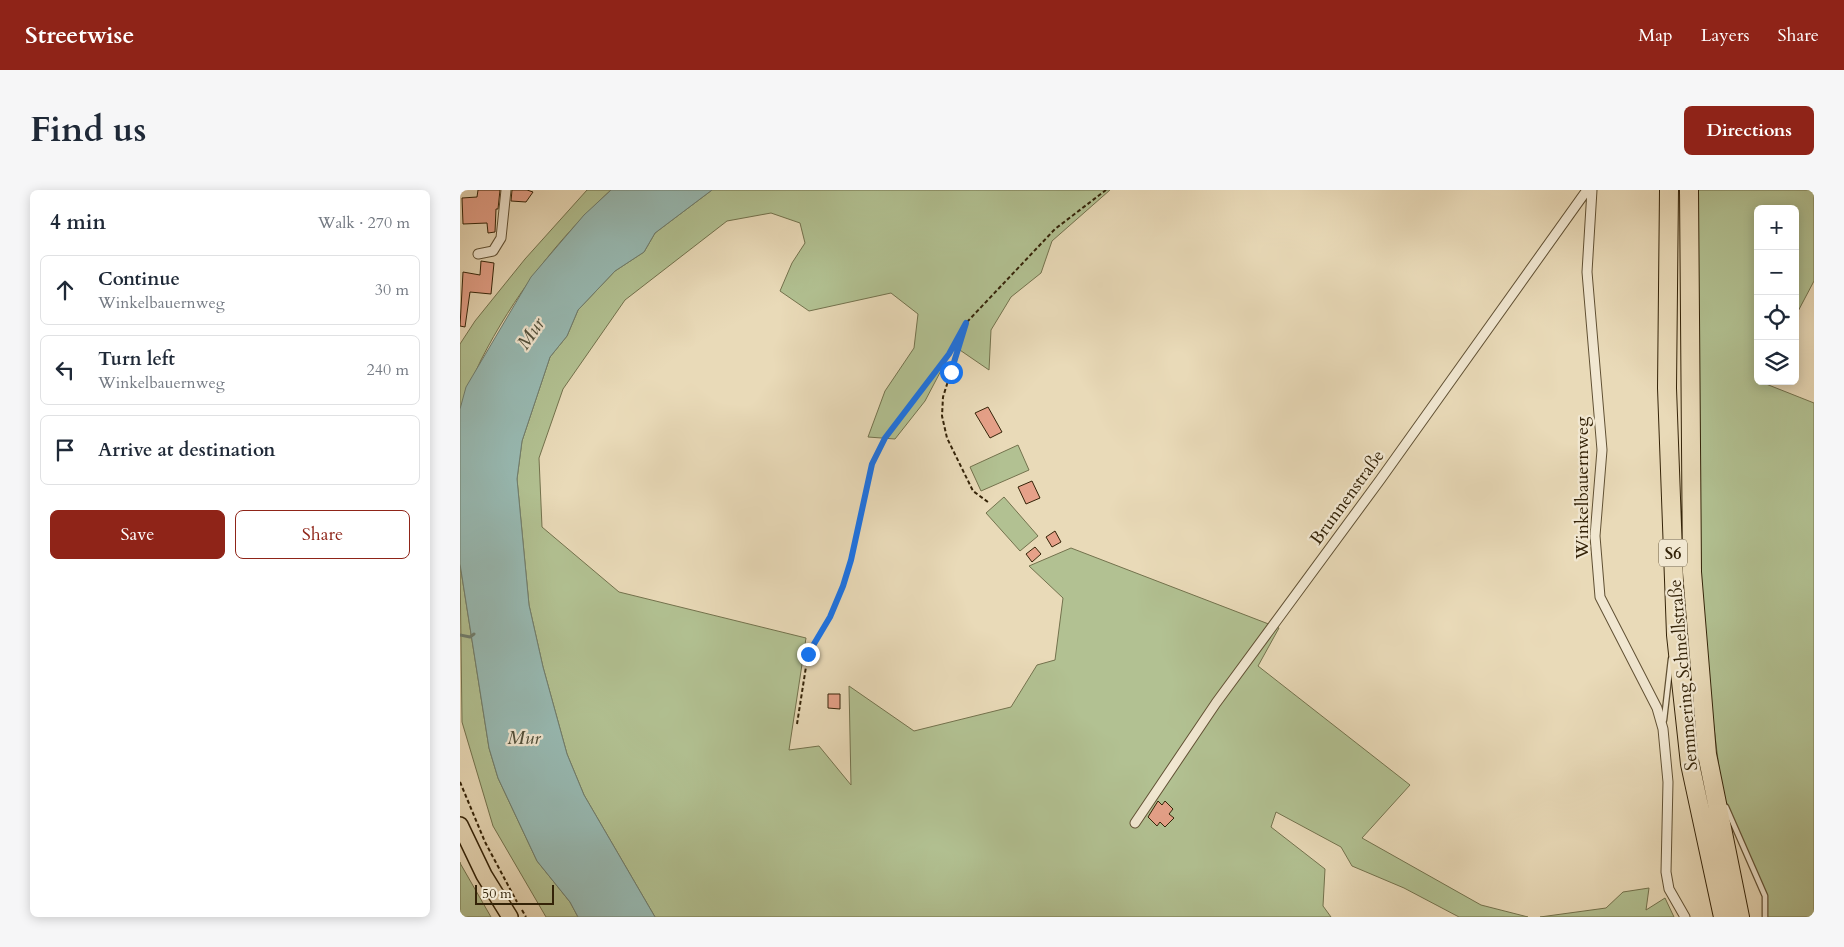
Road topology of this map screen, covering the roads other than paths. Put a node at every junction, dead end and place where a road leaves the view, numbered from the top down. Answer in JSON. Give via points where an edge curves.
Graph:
{"nodes":[{"id":1,"x":506,"y":190,"type":"edge"},
{"id":2,"x":1587,"y":190,"type":"edge"},
{"id":3,"x":1592,"y":190,"type":"edge"},
{"id":4,"x":1669,"y":190,"type":"edge"},
{"id":5,"x":1689,"y":190,"type":"edge"},
{"id":6,"x":478,"y":254,"type":"dead end"},
{"id":7,"x":1676,"y":635,"type":"junction"},
{"id":8,"x":1663,"y":729,"type":"junction"},
{"id":9,"x":1706,"y":754,"type":"junction"},
{"id":10,"x":1135,"y":823,"type":"dead end"},
{"id":11,"x":460,"y":825,"type":"edge"},
{"id":12,"x":516,"y":913,"type":"edge"},
{"id":13,"x":1730,"y":914,"type":"edge"},
{"id":14,"x":1684,"y":917,"type":"edge"},
{"id":15,"x":1765,"y":917,"type":"edge"}],
"edges":[{"from":1,"to":6,"type":"street","via":[[501,238],[493,251]]},
{"from":2,"to":10,"type":"street","name":"Brunnenstraße","via":[[1216,703]]},
{"from":3,"to":8,"type":"street","name":"Winkelbauernweg","via":[[1586,272],[1602,450],[1595,536],[1600,597],[1658,708]]},
{"from":4,"to":7,"type":"highway","name":"Semmering Schnellstraße","number":"S6","via":[[1667,388]]},
{"from":5,"to":9,"type":"highway","name":"Semmering Schnellstraße","number":"S6","via":[[1692,572]]},
{"from":7,"to":8,"type":"lane"},
{"from":7,"to":13,"type":"highway","name":"Semmering Schnellstraße","number":"S6","via":[[1690,764]]},
{"from":8,"to":14,"type":"street","name":"Winkelbauernweg","via":[[1668,782],[1666,872],[1669,889]]},
{"from":9,"to":13,"type":"highway","name":"Semmering Schnellstraße","number":"S6"},
{"from":9,"to":15,"type":"lane","via":[[1765,896]]},
{"from":11,"to":12,"type":"main road","via":[[484,875]]}]}
